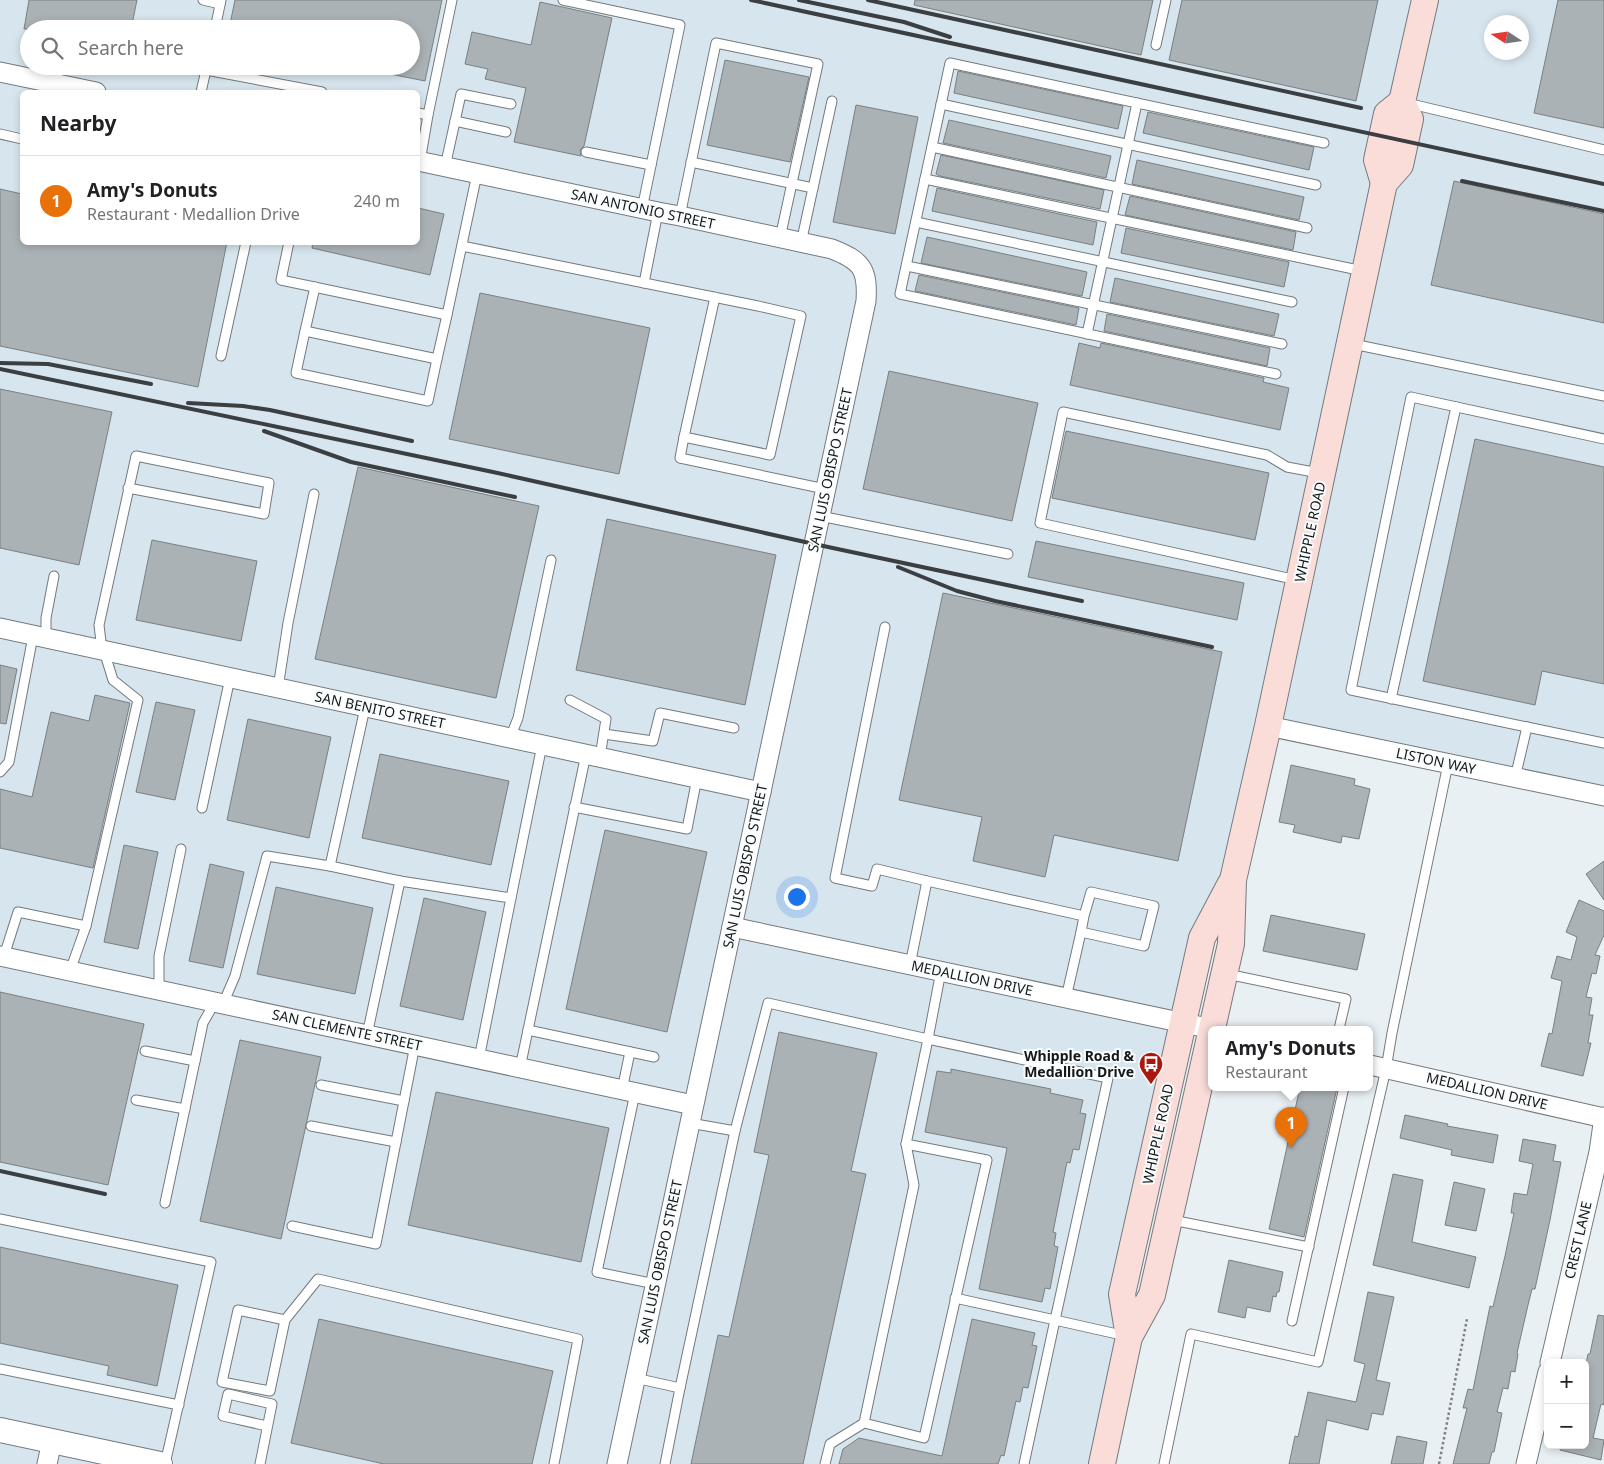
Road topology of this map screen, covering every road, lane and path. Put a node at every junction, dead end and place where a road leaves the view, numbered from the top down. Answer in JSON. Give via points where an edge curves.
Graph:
{"nodes":[{"id":1,"x":203,"y":0,"type":"edge"},
{"id":2,"x":452,"y":0,"type":"edge"},
{"id":3,"x":564,"y":0,"type":"edge"},
{"id":4,"x":1166,"y":0,"type":"edge"},
{"id":5,"x":1425,"y":0,"type":"edge"},
{"id":6,"x":221,"y":2,"type":"edge"},
{"id":7,"x":217,"y":20,"type":"edge"},
{"id":8,"x":1156,"y":45,"type":"dead end"},
{"id":9,"x":0,"y":72,"type":"edge"},
{"id":10,"x":205,"y":75,"type":"edge"},
{"id":11,"x":240,"y":75,"type":"edge"},
{"id":12,"x":86,"y":90,"type":"edge"},
{"id":13,"x":201,"y":90,"type":"edge"},
{"id":14,"x":312,"y":90,"type":"edge"},
{"id":15,"x":832,"y":101,"type":"dead end"},
{"id":16,"x":1402,"y":102,"type":"junction"},
{"id":17,"x":1137,"y":103,"type":"junction"},
{"id":18,"x":511,"y":104,"type":"dead end"},
{"id":19,"x":941,"y":104,"type":"junction"},
{"id":20,"x":420,"y":113,"type":"edge"},
{"id":21,"x":428,"y":115,"type":"junction"},
{"id":22,"x":455,"y":121,"type":"junction"},
{"id":23,"x":506,"y":132,"type":"dead end"},
{"id":24,"x":0,"y":134,"type":"edge"},
{"id":25,"x":20,"y":139,"type":"edge"},
{"id":26,"x":1324,"y":143,"type":"dead end"},
{"id":27,"x":1128,"y":145,"type":"junction"},
{"id":28,"x":932,"y":147,"type":"junction"},
{"id":29,"x":1604,"y":150,"type":"edge"},
{"id":30,"x":586,"y":152,"type":"dead end"},
{"id":31,"x":420,"y":156,"type":"edge"},
{"id":32,"x":420,"y":161,"type":"edge"},
{"id":33,"x":691,"y":162,"type":"junction"},
{"id":34,"x":651,"y":165,"type":"junction"},
{"id":35,"x":445,"y":167,"type":"junction"},
{"id":36,"x":477,"y":174,"type":"junction"},
{"id":37,"x":925,"y":179,"type":"junction"},
{"id":38,"x":792,"y":184,"type":"junction"},
{"id":39,"x":1316,"y":185,"type":"dead end"},
{"id":40,"x":813,"y":188,"type":"junction"},
{"id":41,"x":1118,"y":188,"type":"junction"},
{"id":42,"x":650,"y":211,"type":"junction"},
{"id":43,"x":680,"y":216,"type":"junction"},
{"id":44,"x":1112,"y":218,"type":"junction"},
{"id":45,"x":916,"y":222,"type":"junction"},
{"id":46,"x":1307,"y":228,"type":"dead end"},
{"id":47,"x":780,"y":238,"type":"junction"},
{"id":48,"x":801,"y":243,"type":"junction"},
{"id":49,"x":245,"y":245,"type":"edge"},
{"id":50,"x":288,"y":245,"type":"edge"},
{"id":51,"x":462,"y":246,"type":"junction"},
{"id":52,"x":1102,"y":261,"type":"junction"},
{"id":53,"x":907,"y":266,"type":"junction"},
{"id":54,"x":863,"y":269,"type":"joint"},
{"id":55,"x":1366,"y":272,"type":"junction"},
{"id":56,"x":644,"y":283,"type":"junction"},
{"id":57,"x":316,"y":287,"type":"junction"},
{"id":58,"x":715,"y":297,"type":"junction"},
{"id":59,"x":1292,"y":302,"type":"dead end"},
{"id":60,"x":1093,"y":304,"type":"junction"},
{"id":61,"x":447,"y":315,"type":"junction"},
{"id":62,"x":305,"y":331,"type":"junction"},
{"id":63,"x":1087,"y":334,"type":"junction"},
{"id":64,"x":1350,"y":343,"type":"junction"},
{"id":65,"x":1282,"y":344,"type":"dead end"},
{"id":66,"x":221,"y":356,"type":"dead end"},
{"id":67,"x":437,"y":358,"type":"junction"},
{"id":68,"x":1276,"y":374,"type":"dead end"},
{"id":69,"x":1604,"y":396,"type":"edge"},
{"id":70,"x":1456,"y":407,"type":"junction"},
{"id":71,"x":684,"y":437,"type":"junction"},
{"id":72,"x":1604,"y":439,"type":"edge"},
{"id":73,"x":1322,"y":474,"type":"junction"},
{"id":74,"x":128,"y":488,"type":"junction"},
{"id":75,"x":825,"y":490,"type":"junction"},
{"id":76,"x":314,"y":494,"type":"dead end"},
{"id":77,"x":820,"y":516,"type":"junction"},
{"id":78,"x":1008,"y":554,"type":"dead end"},
{"id":79,"x":551,"y":560,"type":"dead end"},
{"id":80,"x":54,"y":576,"type":"dead end"},
{"id":81,"x":1299,"y":580,"type":"junction"},
{"id":82,"x":885,"y":627,"type":"dead end"},
{"id":83,"x":0,"y":628,"type":"edge"},
{"id":84,"x":40,"y":637,"type":"junction"},
{"id":85,"x":103,"y":651,"type":"junction"},
{"id":86,"x":230,"y":678,"type":"junction"},
{"id":87,"x":278,"y":688,"type":"junction"},
{"id":88,"x":1391,"y":699,"type":"junction"},
{"id":89,"x":570,"y":700,"type":"dead end"},
{"id":90,"x":365,"y":708,"type":"junction"},
{"id":91,"x":1268,"y":726,"type":"junction"},
{"id":92,"x":1527,"y":727,"type":"junction"},
{"id":93,"x":734,"y":728,"type":"dead end"},
{"id":94,"x":604,"y":734,"type":"junction"},
{"id":95,"x":510,"y":738,"type":"junction"},
{"id":96,"x":1604,"y":743,"type":"edge"},
{"id":97,"x":542,"y":745,"type":"junction"},
{"id":98,"x":593,"y":756,"type":"junction"},
{"id":99,"x":1448,"y":764,"type":"junction"},
{"id":100,"x":0,"y":772,"type":"edge"},
{"id":101,"x":697,"y":778,"type":"junction"},
{"id":102,"x":1515,"y":778,"type":"junction"},
{"id":103,"x":761,"y":792,"type":"junction"},
{"id":104,"x":1604,"y":796,"type":"edge"},
{"id":105,"x":574,"y":807,"type":"junction"},
{"id":106,"x":202,"y":808,"type":"dead end"},
{"id":107,"x":181,"y":849,"type":"dead end"},
{"id":108,"x":330,"y":866,"type":"junction"},
{"id":109,"x":1233,"y":880,"type":"junction"},
{"id":110,"x":400,"y":881,"type":"junction"},
{"id":111,"x":926,"y":881,"type":"junction"},
{"id":112,"x":511,"y":898,"type":"junction"},
{"id":113,"x":1084,"y":916,"type":"junction"},
{"id":114,"x":86,"y":926,"type":"junction"},
{"id":115,"x":732,"y":927,"type":"junction"},
{"id":116,"x":1081,"y":932,"type":"junction"},
{"id":117,"x":2,"y":956,"type":"edge"},
{"id":118,"x":910,"y":965,"type":"junction"},
{"id":119,"x":70,"y":971,"type":"junction"},
{"id":120,"x":941,"y":971,"type":"junction"},
{"id":121,"x":1224,"y":973,"type":"junction"},
{"id":122,"x":159,"y":990,"type":"junction"},
{"id":123,"x":1066,"y":998,"type":"junction"},
{"id":124,"x":219,"y":1003,"type":"junction"},
{"id":125,"x":1182,"y":1023,"type":"junction"},
{"id":126,"x":1213,"y":1026,"type":"edge"},
{"id":127,"x":1340,"y":1026,"type":"edge"},
{"id":128,"x":1208,"y":1028,"type":"edge"},
{"id":129,"x":528,"y":1030,"type":"junction"},
{"id":130,"x":367,"y":1035,"type":"junction"},
{"id":131,"x":928,"y":1038,"type":"junction"},
{"id":132,"x":415,"y":1045,"type":"junction"},
{"id":133,"x":1208,"y":1047,"type":"edge"},
{"id":134,"x":145,"y":1050,"type":"dead end"},
{"id":135,"x":630,"y":1052,"type":"junction"},
{"id":136,"x":654,"y":1057,"type":"dead end"},
{"id":137,"x":479,"y":1059,"type":"junction"},
{"id":138,"x":195,"y":1061,"type":"junction"},
{"id":139,"x":1378,"y":1067,"type":"edge"},
{"id":140,"x":520,"y":1068,"type":"junction"},
{"id":141,"x":321,"y":1084,"type":"dead end"},
{"id":142,"x":628,"y":1091,"type":"junction"},
{"id":143,"x":1343,"y":1091,"type":"edge"},
{"id":144,"x":136,"y":1100,"type":"dead end"},
{"id":145,"x":404,"y":1101,"type":"junction"},
{"id":146,"x":185,"y":1108,"type":"junction"},
{"id":147,"x":691,"y":1114,"type":"junction"},
{"id":148,"x":1604,"y":1118,"type":"edge"},
{"id":149,"x":311,"y":1126,"type":"dead end"},
{"id":150,"x":735,"y":1131,"type":"junction"},
{"id":151,"x":396,"y":1142,"type":"junction"},
{"id":152,"x":906,"y":1144,"type":"junction"},
{"id":153,"x":165,"y":1203,"type":"dead end"},
{"id":154,"x":0,"y":1219,"type":"edge"},
{"id":155,"x":1170,"y":1219,"type":"junction"},
{"id":156,"x":292,"y":1226,"type":"dead end"},
{"id":157,"x":1309,"y":1247,"type":"junction"},
{"id":158,"x":655,"y":1284,"type":"junction"},
{"id":159,"x":955,"y":1298,"type":"junction"},
{"id":160,"x":1467,"y":1319,"type":"dead end"},
{"id":161,"x":285,"y":1320,"type":"junction"},
{"id":162,"x":1055,"y":1320,"type":"junction"},
{"id":163,"x":1292,"y":1321,"type":"dead end"},
{"id":164,"x":1129,"y":1336,"type":"junction"},
{"id":165,"x":1551,"y":1359,"type":"edge"},
{"id":166,"x":0,"y":1369,"type":"edge"},
{"id":167,"x":635,"y":1378,"type":"junction"},
{"id":168,"x":680,"y":1388,"type":"junction"},
{"id":169,"x":1544,"y":1389,"type":"edge"},
{"id":170,"x":178,"y":1405,"type":"junction"},
{"id":171,"x":864,"y":1423,"type":"junction"},
{"id":172,"x":267,"y":1426,"type":"junction"},
{"id":173,"x":0,"y":1430,"type":"edge"},
{"id":174,"x":52,"y":1441,"type":"junction"},
{"id":175,"x":47,"y":1464,"type":"edge"},
{"id":176,"x":160,"y":1464,"type":"edge"},
{"id":177,"x":165,"y":1464,"type":"edge"},
{"id":178,"x":260,"y":1464,"type":"edge"},
{"id":179,"x":554,"y":1464,"type":"edge"},
{"id":180,"x":617,"y":1464,"type":"edge"},
{"id":181,"x":665,"y":1464,"type":"edge"},
{"id":182,"x":825,"y":1464,"type":"edge"},
{"id":183,"x":1024,"y":1464,"type":"edge"},
{"id":184,"x":1102,"y":1464,"type":"edge"},
{"id":185,"x":1164,"y":1464,"type":"edge"},
{"id":186,"x":1440,"y":1464,"type":"edge"},
{"id":187,"x":1526,"y":1464,"type":"edge"}],
"edges":[{"from":1,"to":6,"type":"lane"},
{"from":2,"to":21,"type":"lane"},
{"from":3,"to":34,"type":"lane","via":[[680,25]]},
{"from":4,"to":8,"type":"lane"},
{"from":5,"to":16,"type":"main road","name":"WHIPPLE ROAD"},
{"from":6,"to":7,"type":"lane"},
{"from":9,"to":12,"type":"street"},
{"from":10,"to":13,"type":"lane"},
{"from":11,"to":14,"type":"lane"},
{"from":15,"to":40,"type":"lane"},
{"from":16,"to":29,"type":"lane"},
{"from":16,"to":55,"type":"main road","name":"WHIPPLE ROAD","via":[[1410,119],[1400,165],[1384,183]]},
{"from":17,"to":19,"type":"lane","via":[[950,63]]},
{"from":17,"to":26,"type":"lane"},
{"from":17,"to":27,"type":"lane"},
{"from":18,"to":22,"type":"lane","via":[[461,94]]},
{"from":19,"to":27,"type":"lane"},
{"from":19,"to":28,"type":"lane"},
{"from":20,"to":21,"type":"lane"},
{"from":21,"to":31,"type":"lane"},
{"from":22,"to":23,"type":"lane"},
{"from":22,"to":35,"type":"lane"},
{"from":24,"to":25,"type":"lane"},
{"from":27,"to":39,"type":"lane"},
{"from":27,"to":41,"type":"lane"},
{"from":28,"to":37,"type":"lane"},
{"from":28,"to":41,"type":"lane"},
{"from":30,"to":34,"type":"lane"},
{"from":32,"to":35,"type":"street","name":"SAN ANTONIO STREET"},
{"from":33,"to":38,"type":"lane"},
{"from":33,"to":38,"type":"lane","via":[[716,43],[818,64]]},
{"from":33,"to":43,"type":"lane"},
{"from":34,"to":42,"type":"lane"},
{"from":35,"to":36,"type":"street","name":"SAN ANTONIO STREET"},
{"from":36,"to":42,"type":"street","name":"SAN ANTONIO STREET"},
{"from":36,"to":51,"type":"lane"},
{"from":37,"to":44,"type":"lane"},
{"from":37,"to":45,"type":"lane"},
{"from":38,"to":40,"type":"lane"},
{"from":38,"to":47,"type":"lane"},
{"from":40,"to":48,"type":"lane"},
{"from":41,"to":44,"type":"lane"},
{"from":41,"to":46,"type":"lane"},
{"from":42,"to":43,"type":"street","name":"SAN ANTONIO STREET"},
{"from":42,"to":56,"type":"lane"},
{"from":43,"to":47,"type":"street","name":"SAN ANTONIO STREET"},
{"from":44,"to":52,"type":"lane"},
{"from":44,"to":55,"type":"lane"},
{"from":45,"to":52,"type":"lane"},
{"from":45,"to":53,"type":"lane"},
{"from":47,"to":48,"type":"street","name":"SAN ANTONIO STREET"},
{"from":48,"to":54,"type":"street","name":"SAN ANTONIO STREET","via":[[850,256]]},
{"from":49,"to":66,"type":"lane"},
{"from":50,"to":57,"type":"lane","via":[[281,280]]},
{"from":51,"to":56,"type":"lane"},
{"from":51,"to":61,"type":"lane"},
{"from":52,"to":59,"type":"lane"},
{"from":52,"to":60,"type":"lane"},
{"from":53,"to":60,"type":"lane"},
{"from":53,"to":63,"type":"lane","via":[[900,294]]},
{"from":54,"to":75,"type":"street","name":"SAN LUIS OBISPO STREET","via":[[867,284],[866,301]]},
{"from":55,"to":64,"type":"main road","name":"WHIPPLE ROAD"},
{"from":56,"to":58,"type":"lane"},
{"from":57,"to":61,"type":"lane"},
{"from":57,"to":62,"type":"lane"},
{"from":58,"to":71,"type":"lane"},
{"from":58,"to":71,"type":"lane","via":[[801,316],[770,455]]},
{"from":60,"to":63,"type":"lane"},
{"from":60,"to":65,"type":"lane"},
{"from":61,"to":67,"type":"lane"},
{"from":62,"to":67,"type":"lane"},
{"from":62,"to":67,"type":"lane","via":[[296,373],[428,401]]},
{"from":63,"to":68,"type":"lane"},
{"from":64,"to":69,"type":"lane"},
{"from":64,"to":73,"type":"main road","name":"WHIPPLE ROAD"},
{"from":70,"to":72,"type":"lane"},
{"from":70,"to":88,"type":"lane"},
{"from":70,"to":88,"type":"lane","via":[[1411,397],[1351,690]]},
{"from":71,"to":75,"type":"lane","via":[[680,458]]},
{"from":73,"to":81,"type":"main road","name":"WHIPPLE ROAD"},
{"from":73,"to":81,"type":"lane","via":[[1287,467],[1267,455],[1063,412],[1040,523]]},
{"from":74,"to":74,"type":"lane","via":[[136,456],[269,483],[264,514]]},
{"from":74,"to":85,"type":"lane","via":[[99,624]]},
{"from":75,"to":77,"type":"street","name":"SAN LUIS OBISPO STREET"},
{"from":76,"to":87,"type":"lane"},
{"from":77,"to":78,"type":"lane"},
{"from":77,"to":103,"type":"street","name":"SAN LUIS OBISPO STREET"},
{"from":79,"to":95,"type":"lane","via":[[518,718]]},
{"from":80,"to":84,"type":"lane"},
{"from":81,"to":91,"type":"main road","name":"WHIPPLE ROAD"},
{"from":82,"to":111,"type":"lane","via":[[836,878],[872,886],[876,869]]},
{"from":83,"to":84,"type":"street","name":"SAN BENITO STREET"},
{"from":84,"to":85,"type":"street","name":"SAN BENITO STREET"},
{"from":84,"to":100,"type":"lane","via":[[8,762]]},
{"from":85,"to":86,"type":"street","name":"SAN BENITO STREET"},
{"from":85,"to":114,"type":"lane","via":[[112,680],[138,700]]},
{"from":86,"to":87,"type":"street","name":"SAN BENITO STREET"},
{"from":86,"to":106,"type":"lane"},
{"from":87,"to":90,"type":"street","name":"SAN BENITO STREET"},
{"from":88,"to":92,"type":"lane"},
{"from":89,"to":94,"type":"lane","via":[[606,719]]},
{"from":90,"to":95,"type":"street","name":"SAN BENITO STREET"},
{"from":90,"to":108,"type":"lane"},
{"from":91,"to":99,"type":"street","name":"LISTON WAY"},
{"from":91,"to":109,"type":"main road","name":"WHIPPLE ROAD"},
{"from":92,"to":96,"type":"lane"},
{"from":92,"to":102,"type":"lane"},
{"from":93,"to":94,"type":"lane","via":[[660,714],[653,741]]},
{"from":94,"to":98,"type":"lane"},
{"from":95,"to":97,"type":"street","name":"SAN BENITO STREET"},
{"from":97,"to":98,"type":"street","name":"SAN BENITO STREET"},
{"from":97,"to":112,"type":"lane"},
{"from":98,"to":101,"type":"street","name":"SAN BENITO STREET"},
{"from":98,"to":105,"type":"lane"},
{"from":99,"to":102,"type":"street","name":"LISTON WAY"},
{"from":99,"to":139,"type":"lane","via":[[1392,1033]]},
{"from":101,"to":103,"type":"street","name":"SAN BENITO STREET"},
{"from":101,"to":105,"type":"lane","via":[[687,829]]},
{"from":102,"to":104,"type":"street","name":"LISTON WAY"},
{"from":103,"to":115,"type":"street","name":"SAN LUIS OBISPO STREET"},
{"from":105,"to":129,"type":"lane"},
{"from":107,"to":122,"type":"lane","via":[[159,956]]},
{"from":108,"to":110,"type":"lane"},
{"from":108,"to":124,"type":"lane","via":[[267,856],[235,976]]},
{"from":109,"to":121,"type":"main road","name":"WHIPPLE ROAD","via":[[1231,944]]},
{"from":109,"to":125,"type":"main road","name":"WHIPPLE ROAD","via":[[1202,938]]},
{"from":110,"to":112,"type":"lane"},
{"from":110,"to":130,"type":"lane"},
{"from":111,"to":113,"type":"lane"},
{"from":111,"to":118,"type":"lane"},
{"from":112,"to":137,"type":"lane"},
{"from":113,"to":116,"type":"lane"},
{"from":113,"to":116,"type":"lane","via":[[1091,892],[1154,906],[1144,946]]},
{"from":114,"to":117,"type":"lane","via":[[18,912]]},
{"from":114,"to":119,"type":"lane"},
{"from":115,"to":118,"type":"street","name":"MEDALLION DRIVE"},
{"from":115,"to":147,"type":"street","name":"SAN LUIS OBISPO STREET"},
{"from":116,"to":123,"type":"lane"},
{"from":117,"to":119,"type":"street","name":"SAN CLEMENTE STREET"},
{"from":118,"to":120,"type":"street","name":"MEDALLION DRIVE"},
{"from":119,"to":122,"type":"street","name":"SAN CLEMENTE STREET"},
{"from":120,"to":123,"type":"street","name":"MEDALLION DRIVE"},
{"from":120,"to":131,"type":"lane"},
{"from":121,"to":126,"type":"main road","name":"WHIPPLE ROAD"},
{"from":121,"to":127,"type":"lane","via":[[1346,999]]},
{"from":122,"to":124,"type":"street","name":"SAN CLEMENTE STREET"},
{"from":123,"to":125,"type":"street","name":"MEDALLION DRIVE"},
{"from":124,"to":130,"type":"street","name":"SAN CLEMENTE STREET"},
{"from":124,"to":138,"type":"lane","via":[[203,1023]]},
{"from":125,"to":128,"type":"street","name":"MEDALLION DRIVE"},
{"from":125,"to":164,"type":"main road","name":"WHIPPLE ROAD","via":[[1122,1294]]},
{"from":129,"to":135,"type":"lane"},
{"from":129,"to":140,"type":"lane"},
{"from":130,"to":132,"type":"street","name":"SAN CLEMENTE STREET"},
{"from":131,"to":150,"type":"lane","via":[[768,1003]]},
{"from":131,"to":152,"type":"lane"},
{"from":131,"to":162,"type":"lane","via":[[1108,1078]]},
{"from":132,"to":137,"type":"street","name":"SAN CLEMENTE STREET"},
{"from":132,"to":145,"type":"lane"},
{"from":133,"to":155,"type":"main road","name":"WHIPPLE ROAD"},
{"from":134,"to":138,"type":"lane"},
{"from":135,"to":136,"type":"lane"},
{"from":135,"to":142,"type":"lane"},
{"from":137,"to":140,"type":"street","name":"SAN CLEMENTE STREET"},
{"from":138,"to":146,"type":"lane"},
{"from":139,"to":148,"type":"street","name":"MEDALLION DRIVE"},
{"from":139,"to":185,"type":"lane","via":[[1318,1362],[1191,1334]]},
{"from":140,"to":142,"type":"street","name":"SAN CLEMENTE STREET"},
{"from":141,"to":145,"type":"lane"},
{"from":142,"to":147,"type":"street","name":"SAN CLEMENTE STREET"},
{"from":142,"to":158,"type":"lane","via":[[598,1272]]},
{"from":143,"to":157,"type":"lane"},
{"from":144,"to":146,"type":"lane"},
{"from":145,"to":151,"type":"lane"},
{"from":146,"to":153,"type":"lane"},
{"from":147,"to":150,"type":"lane"},
{"from":147,"to":158,"type":"street","name":"SAN LUIS OBISPO STREET"},
{"from":148,"to":165,"type":"street","name":"CREST LANE"},
{"from":149,"to":151,"type":"lane"},
{"from":150,"to":168,"type":"lane"},
{"from":151,"to":156,"type":"lane","via":[[376,1244]]},
{"from":152,"to":159,"type":"lane","via":[[987,1160]]},
{"from":152,"to":171,"type":"lane","via":[[914,1185]]},
{"from":154,"to":170,"type":"lane","via":[[211,1262]]},
{"from":155,"to":157,"type":"lane"},
{"from":155,"to":164,"type":"main road","name":"WHIPPLE ROAD","via":[[1152,1295]]},
{"from":157,"to":163,"type":"lane"},
{"from":158,"to":167,"type":"street","name":"SAN LUIS OBISPO STREET"},
{"from":159,"to":162,"type":"lane"},
{"from":159,"to":171,"type":"lane","via":[[924,1438]]},
{"from":160,"to":186,"type":"path"},
{"from":161,"to":161,"type":"lane","via":[[238,1310],[222,1382],[270,1390]]},
{"from":161,"to":179,"type":"lane","via":[[318,1279],[578,1339]]},
{"from":162,"to":164,"type":"lane"},
{"from":162,"to":183,"type":"lane"},
{"from":164,"to":184,"type":"main road","name":"WHIPPLE ROAD"},
{"from":166,"to":170,"type":"lane"},
{"from":167,"to":168,"type":"lane"},
{"from":167,"to":180,"type":"street","name":"SAN LUIS OBISPO STREET"},
{"from":168,"to":181,"type":"lane"},
{"from":169,"to":187,"type":"street"},
{"from":170,"to":177,"type":"lane"},
{"from":171,"to":182,"type":"lane","via":[[830,1444]]},
{"from":172,"to":172,"type":"lane","via":[[222,1416],[228,1394],[272,1404]]},
{"from":172,"to":178,"type":"lane"},
{"from":173,"to":174,"type":"street"},
{"from":174,"to":175,"type":"street"},
{"from":174,"to":176,"type":"street"}]}
